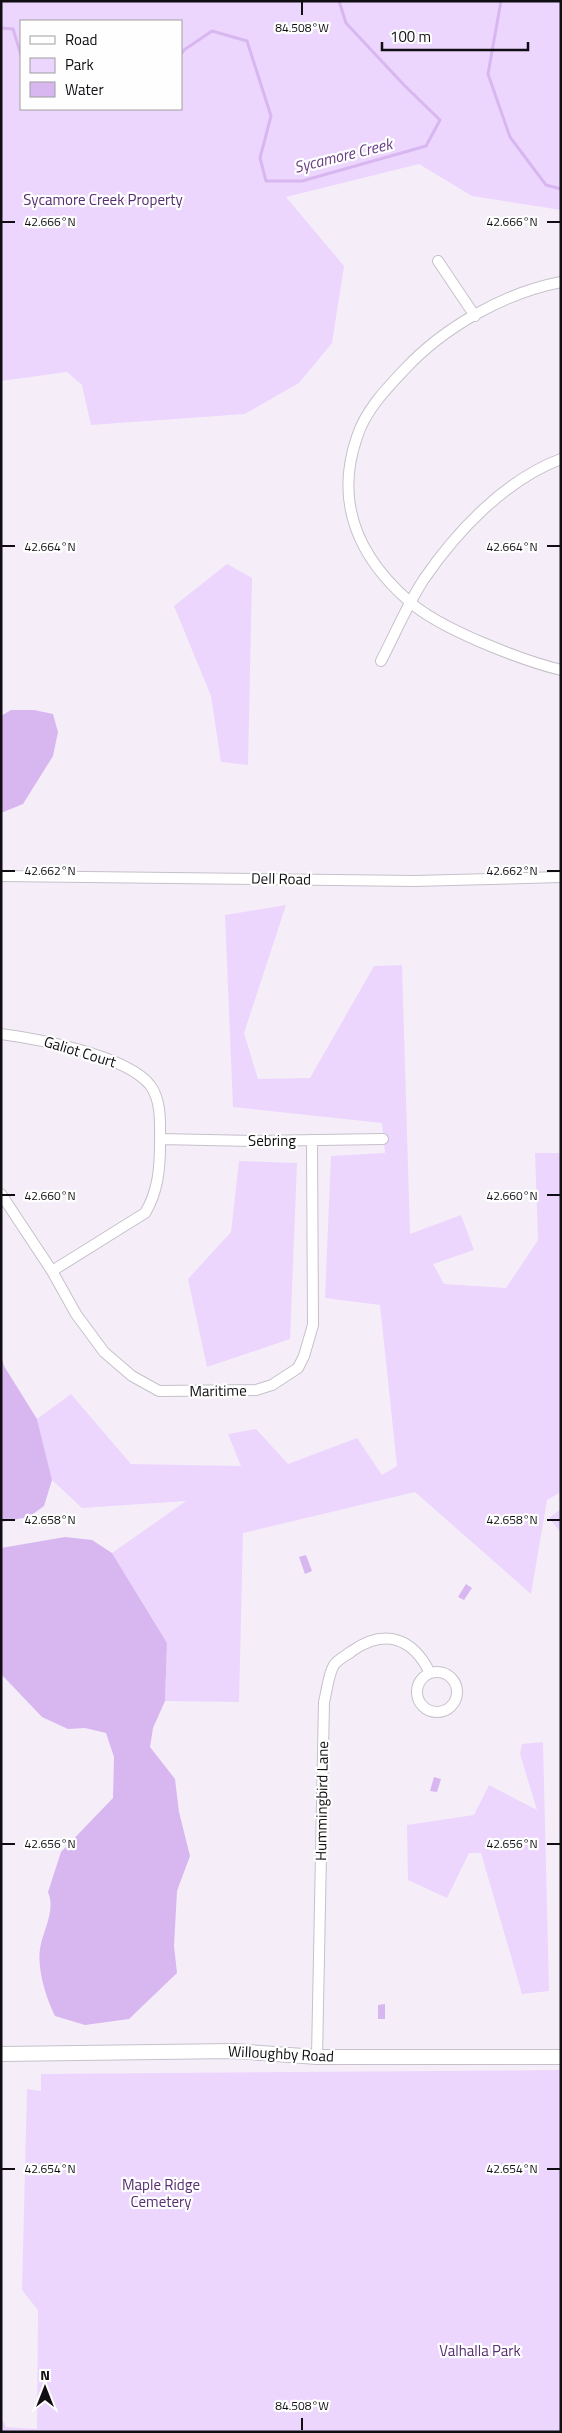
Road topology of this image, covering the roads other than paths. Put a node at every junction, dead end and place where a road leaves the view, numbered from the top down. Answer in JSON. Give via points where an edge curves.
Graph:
{"nodes":[{"id":1,"x":438,"y":261,"type":"dead end"},
{"id":2,"x":561,"y":282,"type":"edge"},
{"id":3,"x":475,"y":316,"type":"junction"},
{"id":4,"x":561,"y":459,"type":"edge"},
{"id":5,"x":411,"y":603,"type":"junction"},
{"id":6,"x":380,"y":661,"type":"dead end"},
{"id":7,"x":561,"y":670,"type":"edge"},
{"id":8,"x":1,"y":876,"type":"edge"},
{"id":9,"x":561,"y":877,"type":"edge"},
{"id":10,"x":1,"y":1034,"type":"edge"},
{"id":11,"x":160,"y":1139,"type":"junction"},
{"id":12,"x":383,"y":1139,"type":"dead end"},
{"id":13,"x":312,"y":1140,"type":"junction"},
{"id":14,"x":1,"y":1194,"type":"edge"},
{"id":15,"x":52,"y":1272,"type":"junction"},
{"id":16,"x":430,"y":1673,"type":"junction"},
{"id":17,"x":1,"y":2054,"type":"edge"},
{"id":18,"x":317,"y":2057,"type":"junction"},
{"id":19,"x":561,"y":2057,"type":"edge"}],
"edges":[{"from":1,"to":3,"type":"street"},
{"from":2,"to":3,"type":"street","via":[[526,292]]},
{"from":3,"to":5,"type":"street","via":[[418,355],[376,402],[357,436],[347,487],[358,535],[380,572]]},
{"from":4,"to":5,"type":"street","via":[[523,478],[477,516],[424,580]]},
{"from":5,"to":6,"type":"street"},
{"from":5,"to":7,"type":"street","via":[[446,625]]},
{"from":8,"to":9,"type":"street","name":"Dell Road","via":[[414,881]]},
{"from":10,"to":11,"type":"street","name":"Galiot Court","via":[[37,1038],[128,1066],[150,1085],[160,1111]]},
{"from":11,"to":13,"type":"street","name":"Sebring"},
{"from":11,"to":15,"type":"street","name":"Galiot Court","via":[[157,1183],[145,1213]]},
{"from":12,"to":13,"type":"street","name":"Sebring"},
{"from":13,"to":15,"type":"street","name":"Maritime","via":[[313,1326],[298,1368],[272,1385],[239,1392],[159,1391],[132,1376],[104,1352],[76,1314]]},
{"from":14,"to":15,"type":"street","name":"Maritime"},
{"from":16,"to":16,"type":"street","via":[[424,1676],[417,1688],[419,1702],[429,1711],[448,1710],[458,1693],[454,1680],[443,1673]]},
{"from":16,"to":18,"type":"street","name":"Hummingbird Lane","via":[[424,1661],[406,1642],[382,1638],[358,1648],[334,1664],[324,1702]]},
{"from":17,"to":18,"type":"street","name":"Willoughby Road","via":[[234,2051]]},
{"from":18,"to":19,"type":"street","name":"Willoughby Road"}]}
